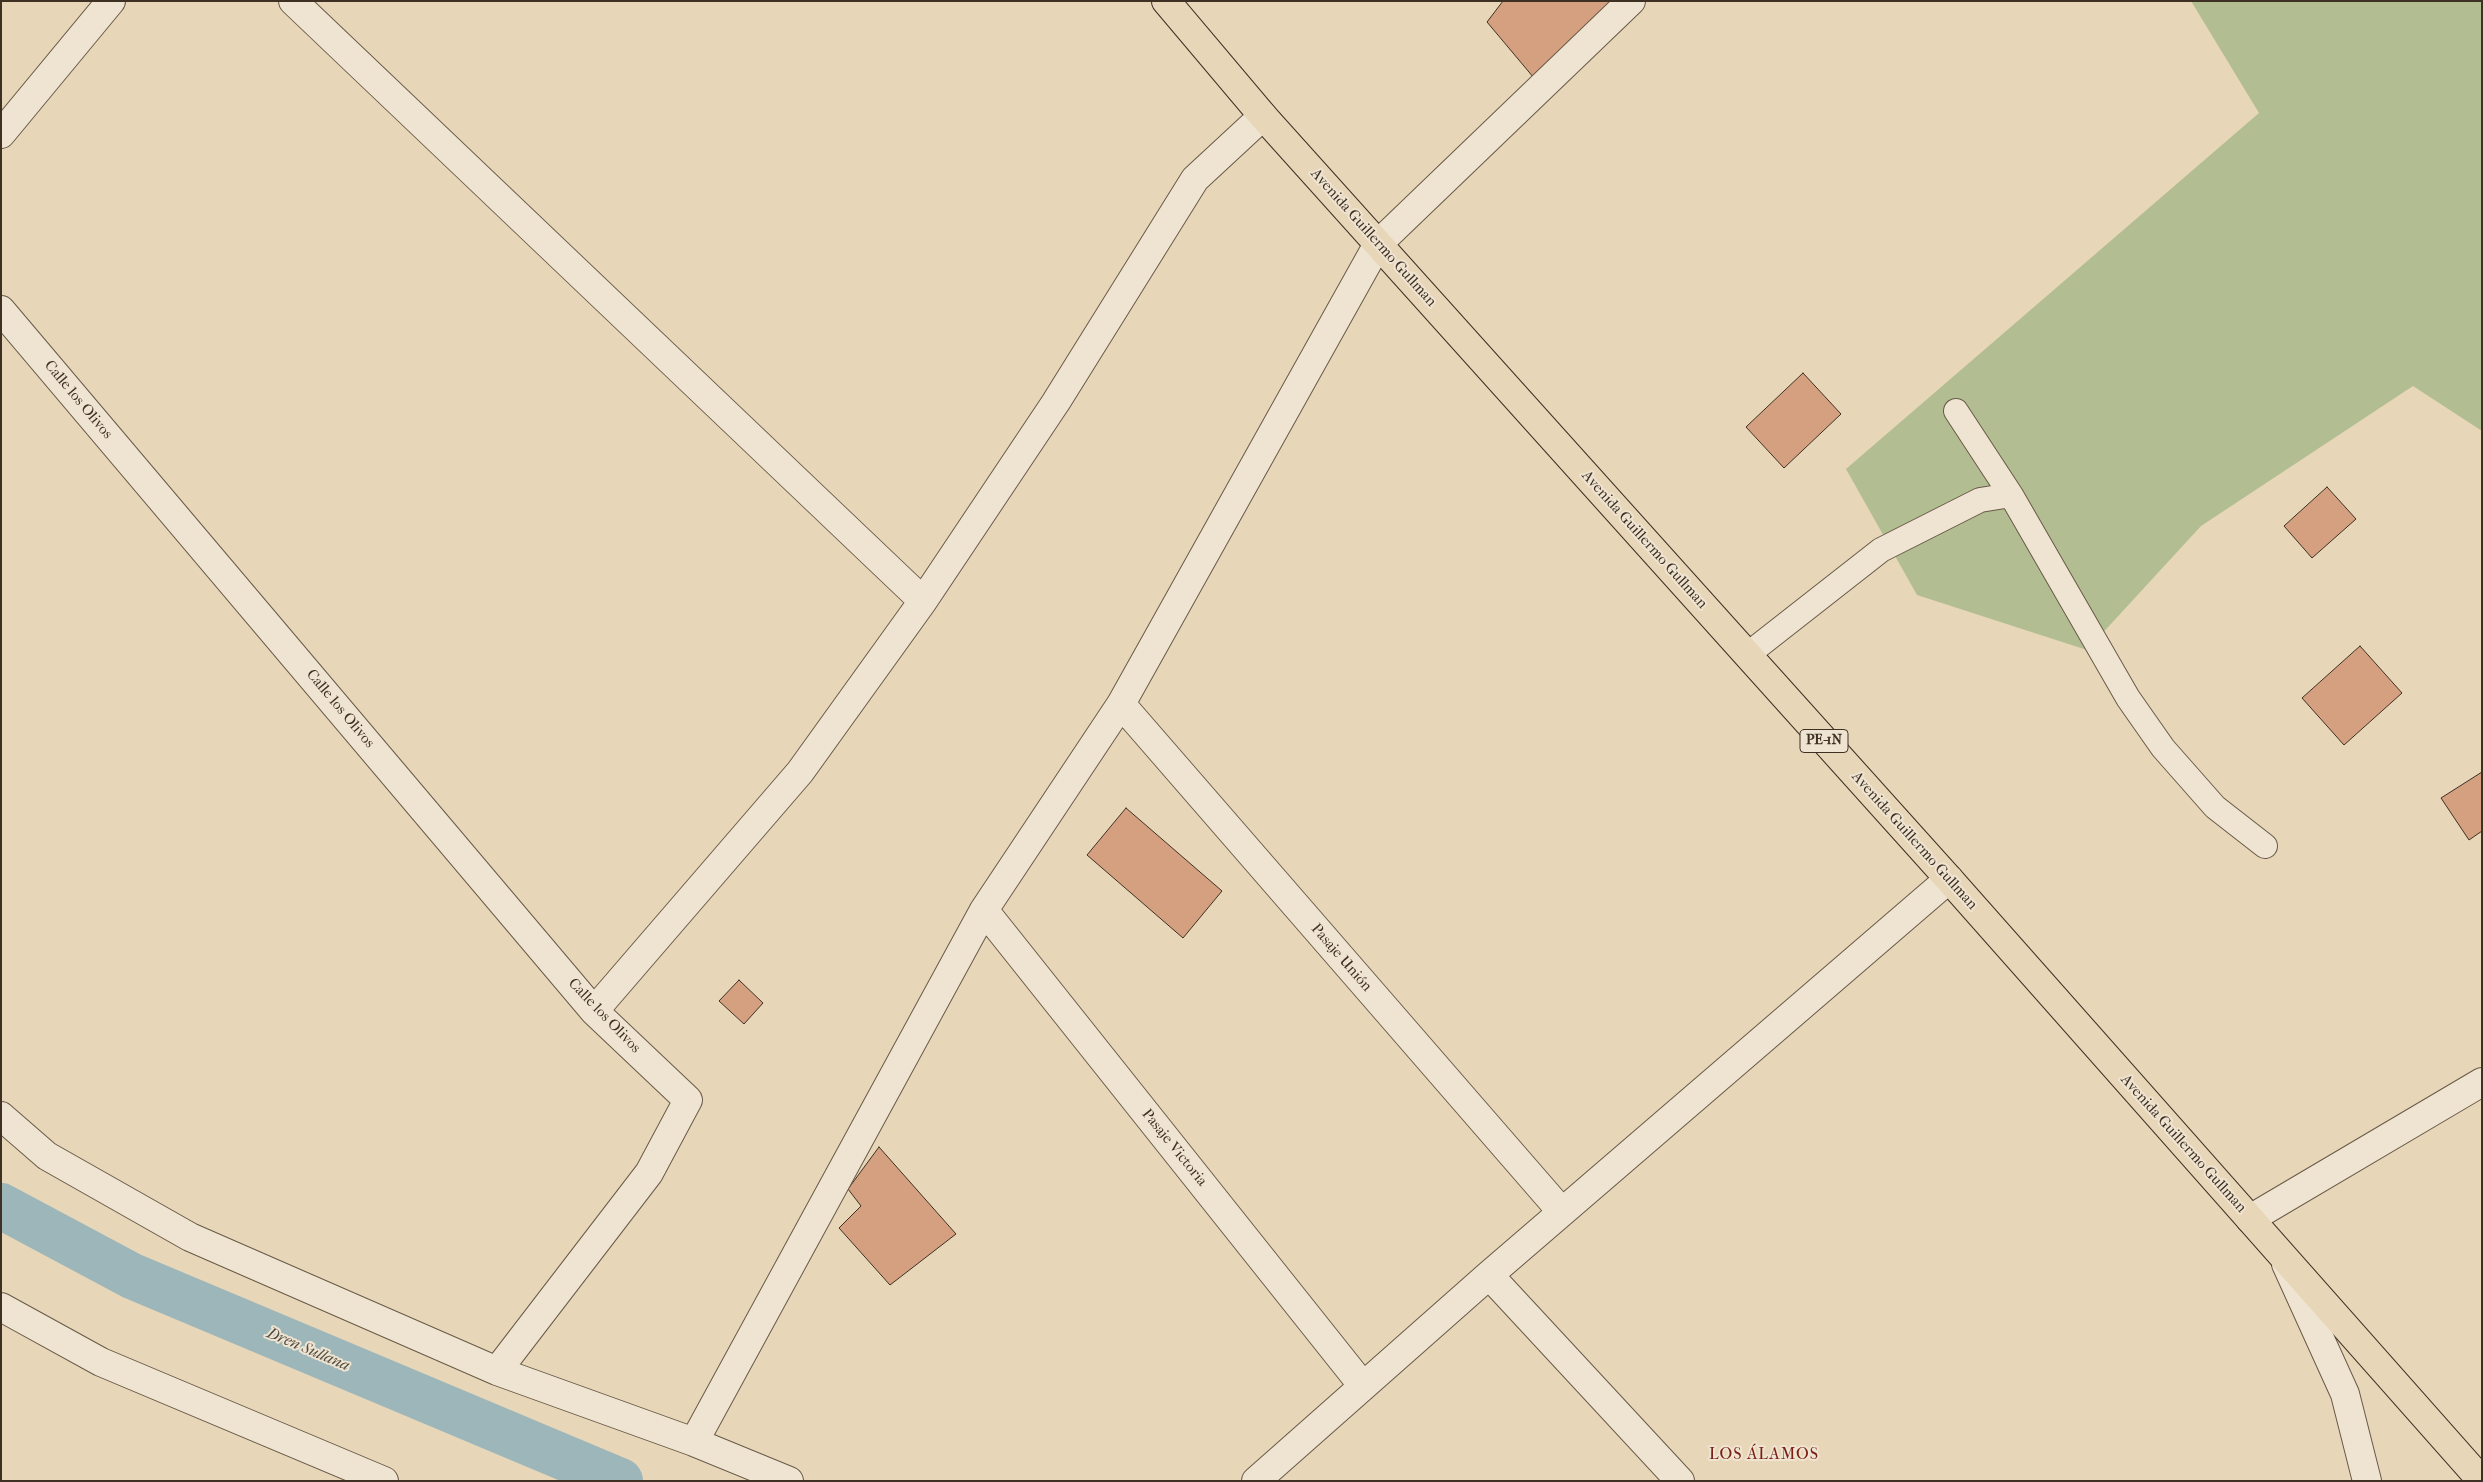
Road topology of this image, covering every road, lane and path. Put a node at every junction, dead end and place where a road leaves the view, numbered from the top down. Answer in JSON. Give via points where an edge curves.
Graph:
{"nodes":[{"id":1,"x":112,"y":1,"type":"edge"},
{"id":2,"x":293,"y":1,"type":"edge"},
{"id":3,"x":1631,"y":1,"type":"edge"},
{"id":4,"x":1168,"y":2,"type":"edge"},
{"id":5,"x":1264,"y":116,"type":"junction"},
{"id":6,"x":1,"y":134,"type":"edge"},
{"id":7,"x":1378,"y":244,"type":"junction"},
{"id":8,"x":1,"y":310,"type":"edge"},
{"id":9,"x":1956,"y":411,"type":"dead end"},
{"id":10,"x":2011,"y":495,"type":"junction"},
{"id":11,"x":924,"y":601,"type":"junction"},
{"id":12,"x":1747,"y":655,"type":"junction"},
{"id":13,"x":1121,"y":704,"type":"junction"},
{"id":14,"x":2265,"y":846,"type":"dead end"},
{"id":15,"x":1949,"y":879,"type":"junction"},
{"id":16,"x":984,"y":910,"type":"junction"},
{"id":17,"x":594,"y":1011,"type":"junction"},
{"id":18,"x":2482,"y":1082,"type":"edge"},
{"id":19,"x":1,"y":1116,"type":"edge"},
{"id":20,"x":1562,"y":1212,"type":"junction"},
{"id":21,"x":2250,"y":1219,"type":"junction"},
{"id":22,"x":2284,"y":1258,"type":"junction"},
{"id":23,"x":1489,"y":1275,"type":"junction"},
{"id":24,"x":1,"y":1307,"type":"edge"},
{"id":25,"x":497,"y":1371,"type":"junction"},
{"id":26,"x":1363,"y":1386,"type":"junction"},
{"id":27,"x":694,"y":1442,"type":"junction"},
{"id":28,"x":384,"y":1481,"type":"edge"},
{"id":29,"x":789,"y":1481,"type":"edge"},
{"id":30,"x":1256,"y":1481,"type":"edge"},
{"id":31,"x":1680,"y":1481,"type":"edge"},
{"id":32,"x":2367,"y":1481,"type":"edge"},
{"id":33,"x":2482,"y":1481,"type":"edge"}],
"edges":[{"from":1,"to":6,"type":"street"},
{"from":2,"to":11,"type":"street"},
{"from":3,"to":7,"type":"street"},
{"from":4,"to":5,"type":"main road","name":"Avenida Guillermo Gullman","number":"PE-1N"},
{"from":5,"to":7,"type":"main road","name":"Avenida Guillermo Gullman","number":"PE-1N"},
{"from":5,"to":11,"type":"street","via":[[1195,179],[1056,402]]},
{"from":7,"to":12,"type":"main road","name":"Avenida Guillermo Gullman","number":"PE-1N"},
{"from":7,"to":13,"type":"street"},
{"from":8,"to":17,"type":"street","name":"Calle los Olivos"},
{"from":9,"to":10,"type":"lane"},
{"from":10,"to":12,"type":"lane","via":[[1980,500],[1881,550]]},
{"from":10,"to":14,"type":"lane","via":[[2128,698],[2163,748],[2215,807]]},
{"from":11,"to":17,"type":"street","via":[[800,772]]},
{"from":12,"to":15,"type":"main road","name":"Avenida Guillermo Gullman","number":"PE-1N"},
{"from":13,"to":16,"type":"street"},
{"from":13,"to":20,"type":"street","name":"Pasaje Unión"},
{"from":15,"to":20,"type":"street"},
{"from":15,"to":21,"type":"main road","name":"Avenida Guillermo Gullman","number":"PE-1N"},
{"from":16,"to":26,"type":"street","name":"Pasaje Victoria"},
{"from":16,"to":27,"type":"street"},
{"from":17,"to":25,"type":"street","name":"Calle los Olivos","via":[[688,1100],[649,1173]]},
{"from":18,"to":21,"type":"street"},
{"from":19,"to":25,"type":"street","via":[[47,1156],[190,1237]]},
{"from":20,"to":23,"type":"street"},
{"from":21,"to":22,"type":"main road","name":"Avenida Guillermo Gullman","number":"PE-1N"},
{"from":22,"to":32,"type":"street","via":[[2345,1394]]},
{"from":22,"to":33,"type":"main road","name":"Avenida Guillermo Gullman","number":"PE-1N"},
{"from":23,"to":26,"type":"street"},
{"from":23,"to":31,"type":"street"},
{"from":24,"to":28,"type":"street","via":[[100,1362]]},
{"from":25,"to":27,"type":"street"},
{"from":26,"to":30,"type":"street"},
{"from":27,"to":29,"type":"street"}]}
